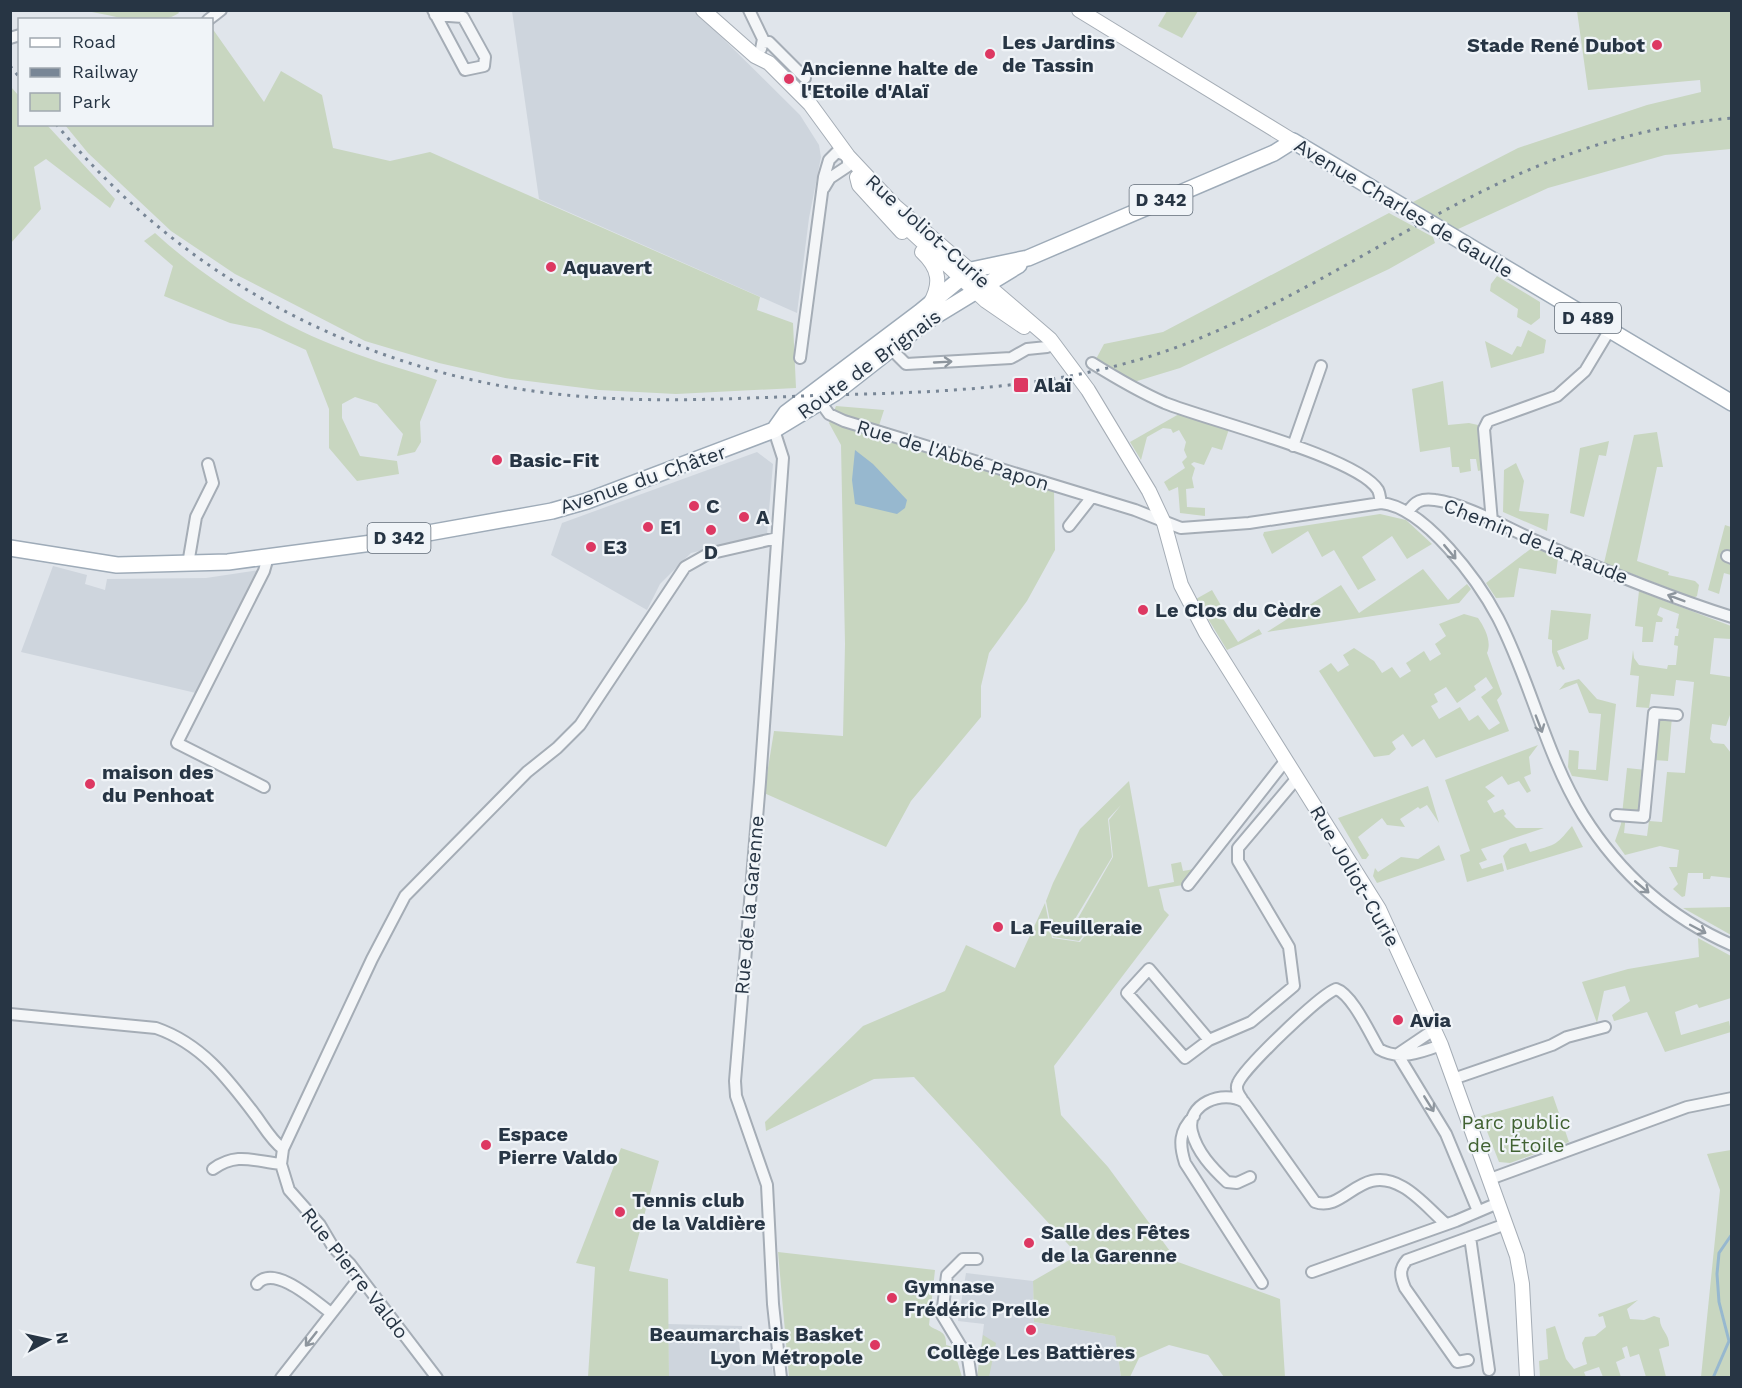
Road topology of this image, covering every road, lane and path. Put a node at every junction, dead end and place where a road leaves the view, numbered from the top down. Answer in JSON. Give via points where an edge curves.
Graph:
{"nodes":[{"id":1,"x":703,"y":10,"type":"edge"},
{"id":2,"x":749,"y":10,"type":"edge"},
{"id":3,"x":1078,"y":10,"type":"edge"},
{"id":4,"x":434,"y":13,"type":"edge"},
{"id":5,"x":763,"y":43,"type":"junction"},
{"id":6,"x":754,"y":56,"type":"junction"},
{"id":7,"x":805,"y":78,"type":"dead end"},
{"id":8,"x":1293,"y":141,"type":"junction"},
{"id":9,"x":847,"y":162,"type":"junction"},
{"id":10,"x":824,"y":188,"type":"junction"},
{"id":11,"x":972,"y":281,"type":"junction"},
{"id":12,"x":930,"y":304,"type":"junction"},
{"id":13,"x":1609,"y":331,"type":"junction"},
{"id":14,"x":1047,"y":347,"type":"junction"},
{"id":15,"x":891,"y":349,"type":"junction"},
{"id":16,"x":800,"y":358,"type":"dead end"},
{"id":17,"x":1092,"y":363,"type":"dead end"},
{"id":18,"x":1321,"y":366,"type":"dead end"},
{"id":19,"x":821,"y":403,"type":"junction"},
{"id":20,"x":1731,"y":403,"type":"edge"},
{"id":21,"x":1098,"y":409,"type":"junction"},
{"id":22,"x":774,"y":430,"type":"junction"},
{"id":23,"x":1293,"y":446,"type":"junction"},
{"id":24,"x":208,"y":464,"type":"dead end"},
{"id":25,"x":1091,"y":498,"type":"junction"},
{"id":26,"x":1381,"y":503,"type":"junction"},
{"id":27,"x":1408,"y":512,"type":"junction"},
{"id":28,"x":1492,"y":522,"type":"junction"},
{"id":29,"x":1164,"y":523,"type":"junction"},
{"id":30,"x":1068,"y":526,"type":"dead end"},
{"id":31,"x":777,"y":538,"type":"junction"},
{"id":32,"x":10,"y":548,"type":"edge"},
{"id":33,"x":268,"y":557,"type":"junction"},
{"id":34,"x":188,"y":564,"type":"junction"},
{"id":35,"x":1731,"y":617,"type":"edge"},
{"id":36,"x":1677,"y":715,"type":"dead end"},
{"id":37,"x":1286,"y":760,"type":"junction"},
{"id":38,"x":1297,"y":778,"type":"junction"},
{"id":39,"x":264,"y":787,"type":"dead end"},
{"id":40,"x":1616,"y":815,"type":"dead end"},
{"id":41,"x":1188,"y":885,"type":"dead end"},
{"id":42,"x":1731,"y":945,"type":"edge"},
{"id":43,"x":10,"y":1014,"type":"edge"},
{"id":44,"x":1605,"y":1027,"type":"dead end"},
{"id":45,"x":1435,"y":1029,"type":"junction"},
{"id":46,"x":1209,"y":1040,"type":"junction"},
{"id":47,"x":1441,"y":1045,"type":"junction"},
{"id":48,"x":1398,"y":1055,"type":"junction"},
{"id":49,"x":1453,"y":1079,"type":"junction"},
{"id":50,"x":1731,"y":1098,"type":"edge"},
{"id":51,"x":1244,"y":1102,"type":"junction"},
{"id":52,"x":1194,"y":1116,"type":"junction"},
{"id":53,"x":283,"y":1149,"type":"junction"},
{"id":54,"x":281,"y":1164,"type":"junction"},
{"id":55,"x":213,"y":1169,"type":"dead end"},
{"id":56,"x":1250,"y":1177,"type":"dead end"},
{"id":57,"x":1490,"y":1179,"type":"junction"},
{"id":58,"x":1498,"y":1203,"type":"junction"},
{"id":59,"x":1478,"y":1211,"type":"junction"},
{"id":60,"x":1446,"y":1224,"type":"junction"},
{"id":61,"x":1506,"y":1224,"type":"junction"},
{"id":62,"x":1470,"y":1237,"type":"junction"},
{"id":63,"x":977,"y":1259,"type":"dead end"},
{"id":64,"x":1312,"y":1272,"type":"dead end"},
{"id":65,"x":360,"y":1277,"type":"junction"},
{"id":66,"x":1262,"y":1282,"type":"dead end"},
{"id":67,"x":257,"y":1284,"type":"dead end"},
{"id":68,"x":331,"y":1313,"type":"junction"},
{"id":69,"x":1468,"y":1360,"type":"dead end"},
{"id":70,"x":1489,"y":1370,"type":"dead end"},
{"id":71,"x":281,"y":1377,"type":"edge"},
{"id":72,"x":437,"y":1377,"type":"edge"},
{"id":73,"x":781,"y":1377,"type":"edge"},
{"id":74,"x":971,"y":1377,"type":"edge"},
{"id":75,"x":1527,"y":1377,"type":"edge"}],
"edges":[{"from":1,"to":6,"type":"main road","name":"Rue Joliot-Curie"},
{"from":2,"to":5,"type":"street"},
{"from":3,"to":8,"type":"main road","name":"Avenue Charles de Gaulle","number":"D 489"},
{"from":4,"to":4,"type":"street","via":[[465,70],[484,66],[485,57],[463,17]]},
{"from":5,"to":6,"type":"street"},
{"from":5,"to":7,"type":"street","via":[[769,42]]},
{"from":6,"to":9,"type":"main road","name":"Rue Joliot-Curie"},
{"from":8,"to":11,"type":"main road","name":"Route de Brignais","number":"D 342","via":[[1274,153]]},
{"from":8,"to":13,"type":"main road","name":"Avenue Charles de Gaulle","number":"D 489"},
{"from":9,"to":10,"type":"street"},
{"from":9,"to":10,"type":"street","via":[[829,160]]},
{"from":9,"to":11,"type":"main road","name":"Rue Joliot-Curie"},
{"from":9,"to":11,"type":"main road","name":"Rue Joliot-Curie","via":[[888,210]]},
{"from":9,"to":12,"type":"main road","name":"Rue Joliot-Curie","via":[[877,207],[933,265],[938,285]]},
{"from":10,"to":16,"type":"street"},
{"from":11,"to":12,"type":"main road","name":"Route de Brignais","number":"D 342"},
{"from":11,"to":14,"type":"main road","name":"Rue Joliot-Curie"},
{"from":11,"to":15,"type":"main road","name":"Route de Brignais","number":"D 342"},
{"from":11,"to":21,"type":"main road","name":"Rue Joliot-Curie","via":[[1050,339]]},
{"from":12,"to":22,"type":"main road","name":"Route de Brignais","number":"D 342","via":[[786,413]]},
{"from":13,"to":20,"type":"main road","name":"Avenue Charles de Gaulle","number":"D 489"},
{"from":13,"to":28,"type":"street","via":[[1585,371],[1557,396],[1488,421],[1484,429]]},
{"from":15,"to":14,"type":"street","one_way":true,"via":[[906,364],[1011,358],[1027,349]]},
{"from":14,"to":21,"type":"main road","name":"Rue Joliot-Curie"},
{"from":15,"to":19,"type":"main road","name":"Route de Brignais","number":"D 342"},
{"from":17,"to":23,"type":"street","via":[[1164,402]]},
{"from":18,"to":23,"type":"street"},
{"from":19,"to":22,"type":"main road","name":"Route de Brignais","number":"D 342"},
{"from":19,"to":25,"type":"street","name":"Rue de l'Abbé Papon","via":[[829,414],[844,421]]},
{"from":21,"to":29,"type":"main road","name":"Rue Joliot-Curie","via":[[1149,491]]},
{"from":22,"to":31,"type":"street","name":"Rue de la Garenne","via":[[783,458]]},
{"from":22,"to":33,"type":"main road","name":"Avenue du Châter","number":"D 342","via":[[628,487],[552,511]]},
{"from":23,"to":26,"type":"street","via":[[1355,472],[1376,488]]},
{"from":24,"to":34,"type":"street","via":[[213,483],[196,517]]},
{"from":25,"to":29,"type":"street","name":"Rue de l'Abbé Papon"},
{"from":25,"to":30,"type":"street"},
{"from":26,"to":27,"type":"street"},
{"from":26,"to":29,"type":"street","via":[[1249,524],[1181,528]]},
{"from":27,"to":28,"type":"street","name":"Chemin de la Raude","via":[[1419,501],[1433,500]]},
{"from":27,"to":42,"type":"street","one_way":true,"via":[[1439,539],[1498,618],[1556,766],[1612,856],[1673,914]]},
{"from":35,"to":28,"type":"street","name":"Chemin de la Raude","one_way":true,"via":[[1605,571]]},
{"from":29,"to":37,"type":"main road","name":"Rue Joliot-Curie","via":[[1188,601]]},
{"from":31,"to":53,"type":"street","name":"Rue Pierre Valdo","via":[[708,554],[685,567],[580,725],[527,772],[405,896]]},
{"from":31,"to":73,"type":"street","name":"Rue de la Garenne","via":[[735,1089],[767,1185]]},
{"from":32,"to":34,"type":"main road","name":"Avenue du Châter","number":"D 342","via":[[109,564]]},
{"from":33,"to":34,"type":"main road","name":"Avenue du Châter","number":"D 342"},
{"from":33,"to":39,"type":"street","via":[[177,742]]},
{"from":36,"to":40,"type":"street","via":[[1654,713],[1644,817]]},
{"from":37,"to":38,"type":"main road","name":"Rue Joliot-Curie"},
{"from":37,"to":41,"type":"street"},
{"from":38,"to":45,"type":"main road","name":"Rue Joliot-Curie","via":[[1379,909]]},
{"from":38,"to":46,"type":"street","via":[[1238,848],[1238,861],[1290,947],[1294,986],[1251,1022]]},
{"from":43,"to":53,"type":"street","via":[[156,1028],[174,1035],[224,1073]]},
{"from":44,"to":49,"type":"street","via":[[1567,1036],[1552,1045]]},
{"from":45,"to":47,"type":"main road","name":"Rue Joliot-Curie"},
{"from":45,"to":48,"type":"street"},
{"from":46,"to":46,"type":"street","via":[[1185,1058],[1127,993],[1149,969]]},
{"from":47,"to":48,"type":"street","via":[[1417,1054]]},
{"from":47,"to":49,"type":"main road","name":"Rue Joliot-Curie"},
{"from":48,"to":51,"type":"street","via":[[1379,1049],[1349,999],[1336,989],[1251,1065],[1237,1084],[1237,1093]]},
{"from":48,"to":59,"type":"street","one_way":true,"via":[[1446,1134]]},
{"from":49,"to":57,"type":"main road","name":"Rue Joliot-Curie"},
{"from":50,"to":57,"type":"street","via":[[1687,1107]]},
{"from":51,"to":52,"type":"street","via":[[1233,1095],[1219,1096],[1204,1103]]},
{"from":51,"to":60,"type":"street","via":[[1315,1202],[1335,1202],[1368,1181],[1383,1180],[1401,1186]]},
{"from":52,"to":56,"type":"street","via":[[1191,1130],[1197,1145],[1218,1173],[1227,1182],[1237,1183]]},
{"from":52,"to":66,"type":"street","via":[[1181,1135],[1185,1163]]},
{"from":53,"to":54,"type":"street","name":"Rue Pierre Valdo"},
{"from":54,"to":55,"type":"street","via":[[244,1158],[226,1160]]},
{"from":54,"to":65,"type":"street","name":"Rue Pierre Valdo","via":[[289,1190]]},
{"from":57,"to":58,"type":"main road","name":"Rue Joliot-Curie"},
{"from":58,"to":59,"type":"street"},
{"from":58,"to":61,"type":"main road","name":"Rue Joliot-Curie"},
{"from":59,"to":60,"type":"street"},
{"from":60,"to":64,"type":"street"},
{"from":61,"to":62,"type":"street"},
{"from":61,"to":75,"type":"main road","name":"Rue Joliot-Curie","via":[[1522,1284]]},
{"from":62,"to":69,"type":"street","via":[[1407,1260],[1401,1266],[1405,1288],[1457,1362]]},
{"from":62,"to":70,"type":"street"},
{"from":63,"to":74,"type":"street","via":[[963,1259],[947,1275],[942,1315],[968,1358]]},
{"from":65,"to":68,"type":"street"},
{"from":65,"to":72,"type":"street","name":"Rue Pierre Valdo"},
{"from":67,"to":68,"type":"street","via":[[266,1278],[277,1278]]},
{"from":68,"to":71,"type":"street","one_way":true}]}
